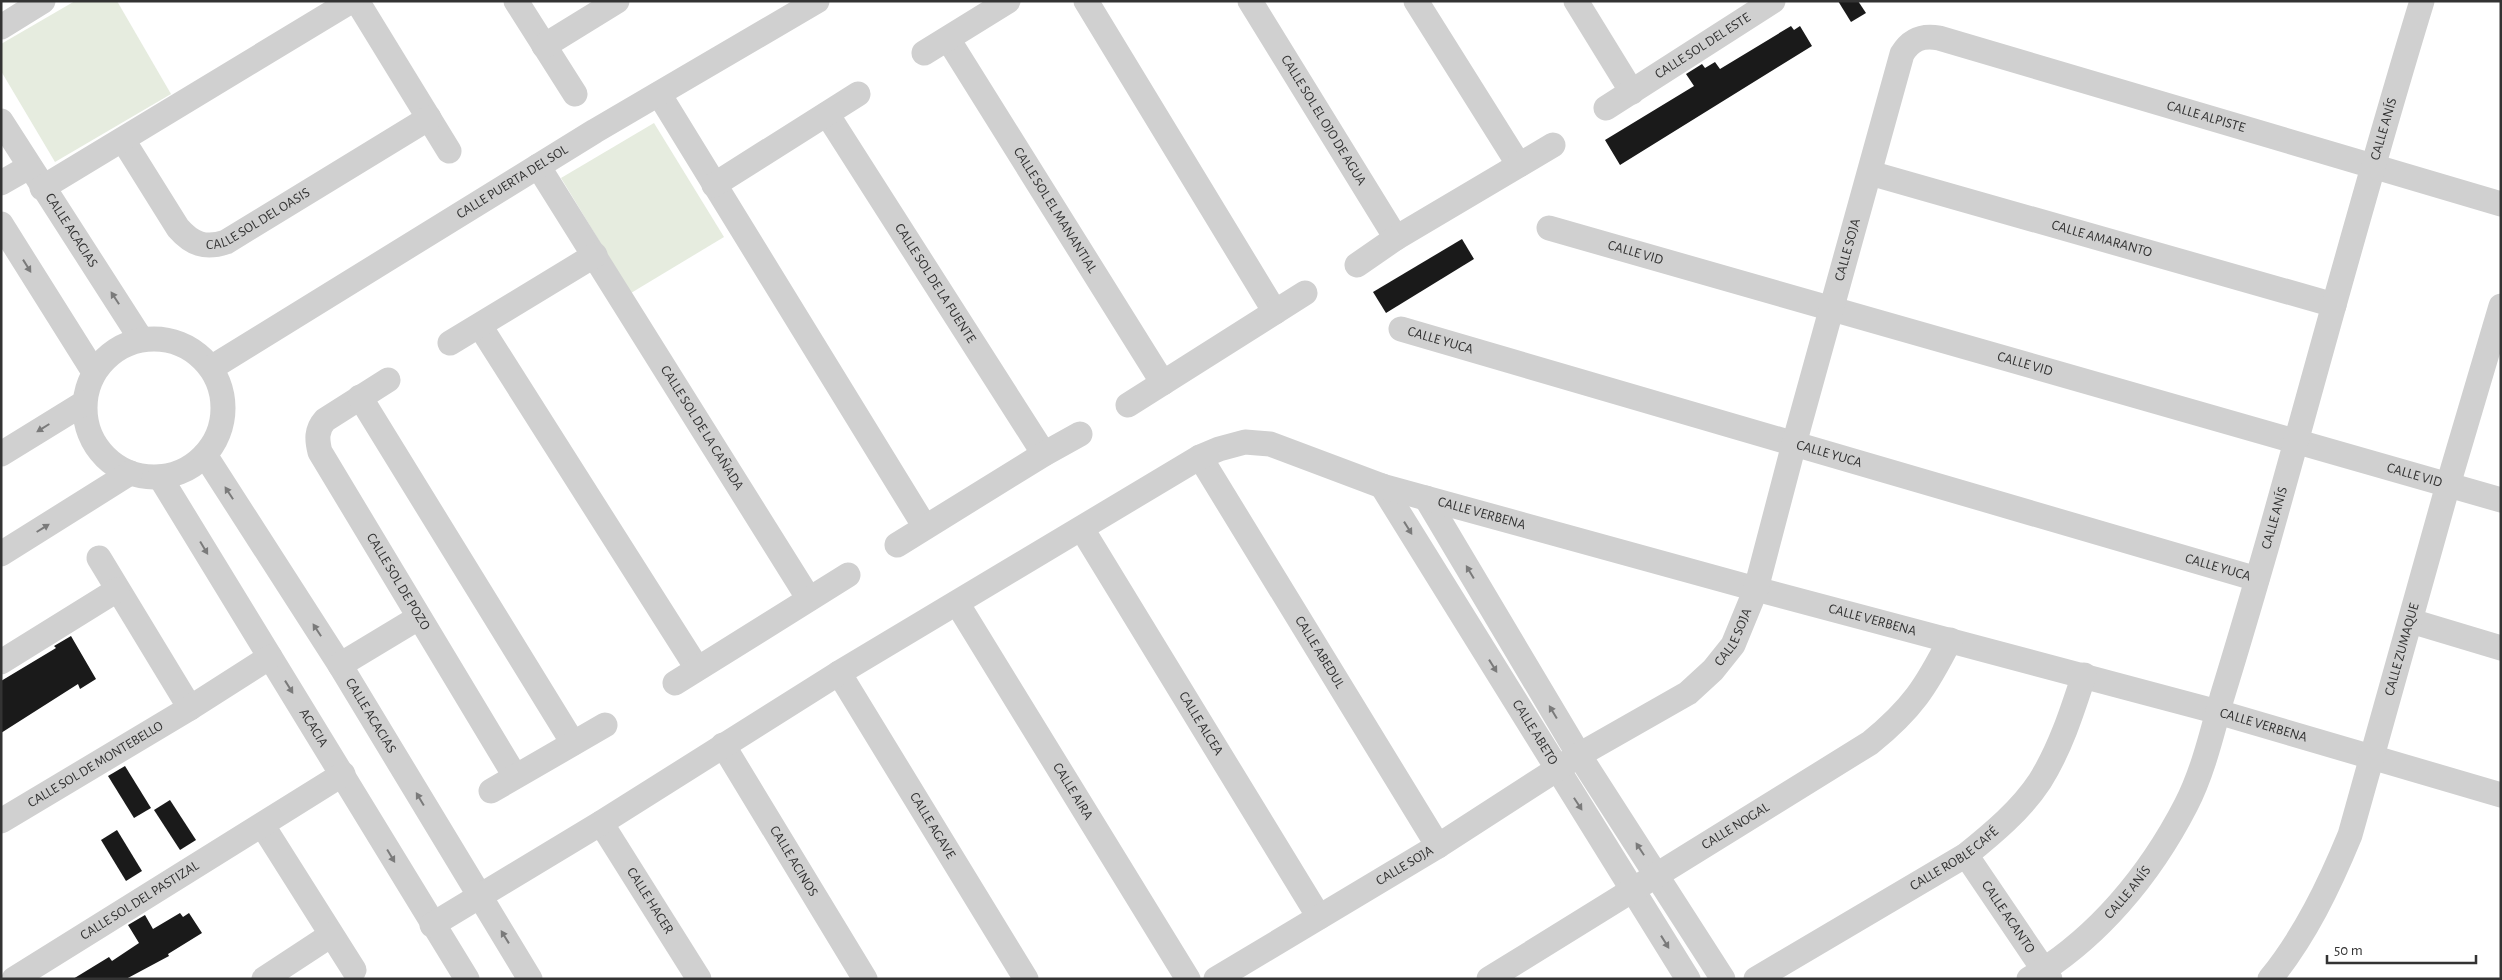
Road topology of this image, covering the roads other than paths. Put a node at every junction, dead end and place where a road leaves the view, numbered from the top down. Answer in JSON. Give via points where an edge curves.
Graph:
{"nodes":[{"id":1,"x":351,"y":1,"type":"edge"},
{"id":2,"x":357,"y":1,"type":"edge"},
{"id":3,"x":516,"y":1,"type":"edge"},
{"id":4,"x":617,"y":1,"type":"edge"},
{"id":5,"x":817,"y":1,"type":"edge"},
{"id":6,"x":1008,"y":1,"type":"edge"},
{"id":7,"x":1086,"y":1,"type":"edge"},
{"id":8,"x":1250,"y":1,"type":"edge"},
{"id":9,"x":1416,"y":1,"type":"edge"},
{"id":10,"x":1576,"y":1,"type":"edge"},
{"id":11,"x":1773,"y":1,"type":"edge"},
{"id":12,"x":2422,"y":1,"type":"edge"},
{"id":13,"x":39,"y":2,"type":"edge"},
{"id":14,"x":1,"y":27,"type":"edge"},
{"id":15,"x":948,"y":39,"type":"junction"},
{"id":16,"x":1912,"y":42,"type":"joint"},
{"id":17,"x":544,"y":46,"type":"junction"},
{"id":18,"x":924,"y":54,"type":"dead end"},
{"id":19,"x":1632,"y":92,"type":"junction"},
{"id":20,"x":575,"y":94,"type":"dead end"},
{"id":21,"x":659,"y":94,"type":"junction"},
{"id":22,"x":858,"y":94,"type":"dead end"},
{"id":23,"x":1606,"y":108,"type":"dead end"},
{"id":24,"x":827,"y":114,"type":"junction"},
{"id":25,"x":429,"y":118,"type":"junction"},
{"id":26,"x":1,"y":121,"type":"edge"},
{"id":27,"x":122,"y":140,"type":"junction"},
{"id":28,"x":1553,"y":145,"type":"dead end"},
{"id":29,"x":449,"y":151,"type":"dead end"},
{"id":30,"x":1519,"y":165,"type":"junction"},
{"id":31,"x":538,"y":166,"type":"junction"},
{"id":32,"x":2372,"y":166,"type":"junction"},
{"id":33,"x":30,"y":167,"type":"junction"},
{"id":34,"x":1870,"y":173,"type":"junction"},
{"id":35,"x":1,"y":182,"type":"edge"},
{"id":36,"x":714,"y":185,"type":"junction"},
{"id":37,"x":42,"y":188,"type":"junction"},
{"id":38,"x":2501,"y":204,"type":"edge"},
{"id":39,"x":1,"y":224,"type":"edge"},
{"id":40,"x":1549,"y":228,"type":"dead end"},
{"id":41,"x":1396,"y":238,"type":"junction"},
{"id":42,"x":595,"y":255,"type":"junction"},
{"id":43,"x":1357,"y":264,"type":"dead end"},
{"id":44,"x":1304,"y":293,"type":"dead end"},
{"id":45,"x":2334,"y":306,"type":"junction"},
{"id":46,"x":2501,"y":306,"type":"edge"},
{"id":47,"x":1832,"y":308,"type":"junction"},
{"id":48,"x":1275,"y":312,"type":"junction"},
{"id":49,"x":480,"y":326,"type":"junction"},
{"id":50,"x":1401,"y":329,"type":"dead end"},
{"id":51,"x":141,"y":339,"type":"junction"},
{"id":52,"x":450,"y":343,"type":"dead end"},
{"id":53,"x":2495,"y":350,"type":"edge"},
{"id":54,"x":211,"y":368,"type":"junction"},
{"id":55,"x":94,"y":372,"type":"junction"},
{"id":56,"x":388,"y":380,"type":"dead end"},
{"id":57,"x":1163,"y":383,"type":"junction"},
{"id":58,"x":360,"y":398,"type":"junction"},
{"id":59,"x":84,"y":403,"type":"junction"},
{"id":60,"x":1128,"y":405,"type":"dead end"},
{"id":61,"x":1080,"y":434,"type":"dead end"},
{"id":62,"x":2296,"y":442,"type":"junction"},
{"id":63,"x":1794,"y":444,"type":"junction"},
{"id":64,"x":1,"y":454,"type":"edge"},
{"id":65,"x":1044,"y":454,"type":"junction"},
{"id":66,"x":205,"y":455,"type":"junction"},
{"id":67,"x":1200,"y":457,"type":"junction"},
{"id":68,"x":130,"y":473,"type":"junction"},
{"id":69,"x":160,"y":477,"type":"junction"},
{"id":70,"x":2448,"y":485,"type":"junction"},
{"id":71,"x":1382,"y":486,"type":"junction"},
{"id":72,"x":1426,"y":498,"type":"junction"},
{"id":73,"x":2501,"y":500,"type":"edge"},
{"id":74,"x":925,"y":527,"type":"junction"},
{"id":75,"x":1082,"y":529,"type":"junction"},
{"id":76,"x":897,"y":546,"type":"dead end"},
{"id":77,"x":1,"y":554,"type":"edge"},
{"id":78,"x":99,"y":558,"type":"dead end"},
{"id":79,"x":848,"y":575,"type":"dead end"},
{"id":80,"x":2257,"y":579,"type":"junction"},
{"id":81,"x":1756,"y":589,"type":"junction"},
{"id":82,"x":117,"y":590,"type":"junction"},
{"id":83,"x":809,"y":600,"type":"junction"},
{"id":84,"x":957,"y":603,"type":"junction"},
{"id":85,"x":418,"y":618,"type":"junction"},
{"id":86,"x":2411,"y":621,"type":"junction"},
{"id":87,"x":1950,"y":640,"type":"junction"},
{"id":88,"x":2501,"y":648,"type":"edge"},
{"id":89,"x":270,"y":657,"type":"junction"},
{"id":90,"x":1,"y":662,"type":"edge"},
{"id":91,"x":340,"y":665,"type":"junction"},
{"id":92,"x":697,"y":668,"type":"junction"},
{"id":93,"x":839,"y":673,"type":"junction"},
{"id":94,"x":2084,"y":675,"type":"junction"},
{"id":95,"x":675,"y":683,"type":"dead end"},
{"id":96,"x":190,"y":708,"type":"junction"},
{"id":97,"x":2218,"y":712,"type":"junction"},
{"id":98,"x":605,"y":725,"type":"dead end"},
{"id":99,"x":573,"y":743,"type":"junction"},
{"id":100,"x":723,"y":745,"type":"junction"},
{"id":101,"x":1578,"y":755,"type":"junction"},
{"id":102,"x":2372,"y":756,"type":"junction"},
{"id":103,"x":1556,"y":769,"type":"junction"},
{"id":104,"x":344,"y":774,"type":"junction"},
{"id":105,"x":515,"y":776,"type":"junction"},
{"id":106,"x":492,"y":791,"type":"dead end"},
{"id":107,"x":2501,"y":795,"type":"edge"},
{"id":108,"x":1,"y":822,"type":"edge"},
{"id":109,"x":602,"y":823,"type":"junction"},
{"id":110,"x":263,"y":826,"type":"junction"},
{"id":111,"x":1438,"y":846,"type":"junction"},
{"id":112,"x":1966,"y":854,"type":"junction"},
{"id":113,"x":1657,"y":876,"type":"junction"},
{"id":114,"x":1633,"y":891,"type":"junction"},
{"id":115,"x":480,"y":898,"type":"junction"},
{"id":116,"x":1319,"y":917,"type":"junction"},
{"id":117,"x":432,"y":925,"type":"junction"},
{"id":118,"x":331,"y":935,"type":"junction"},
{"id":119,"x":354,"y":970,"type":"dead end"},
{"id":120,"x":2041,"y":976,"type":"edge"},
{"id":121,"x":16,"y":978,"type":"edge"},
{"id":122,"x":264,"y":979,"type":"edge"},
{"id":123,"x":467,"y":979,"type":"edge"},
{"id":124,"x":530,"y":979,"type":"edge"},
{"id":125,"x":699,"y":979,"type":"edge"},
{"id":126,"x":865,"y":979,"type":"edge"},
{"id":127,"x":1026,"y":979,"type":"edge"},
{"id":128,"x":1188,"y":979,"type":"edge"},
{"id":129,"x":1216,"y":979,"type":"edge"},
{"id":130,"x":1489,"y":979,"type":"edge"},
{"id":131,"x":1688,"y":979,"type":"edge"},
{"id":132,"x":1723,"y":979,"type":"edge"},
{"id":133,"x":1756,"y":979,"type":"edge"},
{"id":134,"x":2270,"y":979,"type":"edge"}],
"edges":[{"from":1,"to":27,"type":"street"},
{"from":2,"to":25,"type":"street"},
{"from":3,"to":17,"type":"street"},
{"from":4,"to":17,"type":"street"},
{"from":5,"to":21,"type":"street","name":"CALLE PUERTA DEL SOL"},
{"from":6,"to":15,"type":"street"},
{"from":7,"to":48,"type":"street"},
{"from":8,"to":41,"type":"street","name":"CALLE SOL EL OJO DE AGUA"},
{"from":9,"to":30,"type":"street"},
{"from":10,"to":19,"type":"street"},
{"from":11,"to":19,"type":"street","name":"CALLE SOL DEL ESTE"},
{"from":12,"to":32,"type":"street","name":"CALLE ANÍS"},
{"from":13,"to":14,"type":"street"},
{"from":15,"to":18,"type":"street"},
{"from":15,"to":57,"type":"street","name":"CALLE SOL EL MANANTIAL"},
{"from":16,"to":32,"type":"street","name":"CALLE ALPISTE","via":[[1920,37],[1939,38]]},
{"from":16,"to":34,"type":"street","name":"CALLE SOJA","via":[[1902,54]]},
{"from":17,"to":20,"type":"street"},
{"from":19,"to":23,"type":"street","name":"CALLE SOL DEL ESTE"},
{"from":21,"to":31,"type":"street","name":"CALLE PUERTA DEL SOL"},
{"from":21,"to":36,"type":"street"},
{"from":22,"to":24,"type":"street"},
{"from":24,"to":36,"type":"street"},
{"from":24,"to":65,"type":"street","name":"CALLE SOL DE LA FUENTE"},
{"from":25,"to":27,"type":"street","name":"CALLE SOL DEL OASIS","via":[[226,242],[206,246],[188,239],[178,228]]},
{"from":25,"to":29,"type":"street"},
{"from":26,"to":33,"type":"street","name":"CALLE ACACIAS"},
{"from":27,"to":37,"type":"street"},
{"from":28,"to":30,"type":"street"},
{"from":30,"to":41,"type":"street"},
{"from":31,"to":42,"type":"street","name":"CALLE SOL DE LA CAÑADA"},
{"from":31,"to":54,"type":"street","name":"CALLE PUERTA DEL SOL"},
{"from":32,"to":38,"type":"street","name":"CALLE ALPISTE"},
{"from":32,"to":45,"type":"street","name":"CALLE ANÍS"},
{"from":33,"to":35,"type":"street"},
{"from":33,"to":37,"type":"street","name":"CALLE ACACIAS"},
{"from":34,"to":45,"type":"street","name":"CALLE AMARANTO"},
{"from":34,"to":47,"type":"street","name":"CALLE SOJA"},
{"from":36,"to":74,"type":"street"},
{"from":51,"to":37,"type":"street","name":"CALLE ACACIAS","one_way":true},
{"from":39,"to":55,"type":"street","one_way":true},
{"from":40,"to":47,"type":"street","name":"CALLE VID"},
{"from":41,"to":43,"type":"street"},
{"from":42,"to":49,"type":"street"},
{"from":42,"to":83,"type":"street","name":"CALLE SOL DE LA CAÑADA"},
{"from":44,"to":48,"type":"street"},
{"from":45,"to":62,"type":"street","name":"CALLE ANÍS"},
{"from":46,"to":53,"type":"street","name":"CALLE ZUMAQUE"},
{"from":47,"to":62,"type":"street","name":"CALLE VID"},
{"from":47,"to":63,"type":"street","name":"CALLE SOJA"},
{"from":48,"to":57,"type":"street"},
{"from":49,"to":52,"type":"street"},
{"from":49,"to":92,"type":"street"},
{"from":50,"to":63,"type":"street","name":"CALLE YUCA"},
{"from":51,"to":54,"type":"street","via":[[161,339],[180,344]]},
{"from":51,"to":55,"type":"street","via":[[114,351]]},
{"from":53,"to":70,"type":"street","name":"CALLE ZUMAQUE"},
{"from":54,"to":66,"type":"street","via":[[220,385],[223,413],[216,440]]},
{"from":55,"to":59,"type":"street"},
{"from":56,"to":58,"type":"street","name":"CALLE SOL DE POZO"},
{"from":57,"to":60,"type":"street"},
{"from":58,"to":85,"type":"street","name":"CALLE SOL DE POZO","via":[[335,412],[320,426],[317,441],[320,452]]},
{"from":58,"to":99,"type":"street"},
{"from":59,"to":64,"type":"street","one_way":true},
{"from":59,"to":68,"type":"street","via":[[85,420],[96,445],[114,465]]},
{"from":61,"to":65,"type":"street"},
{"from":62,"to":70,"type":"street","name":"CALLE VID"},
{"from":62,"to":80,"type":"street","name":"CALLE ANÍS"},
{"from":63,"to":80,"type":"street","name":"CALLE YUCA"},
{"from":63,"to":81,"type":"street","name":"CALLE SOJA"},
{"from":65,"to":74,"type":"street"},
{"from":66,"to":69,"type":"street","via":[[179,473]]},
{"from":91,"to":66,"type":"street","name":"CALLE ACACIAS","one_way":true},
{"from":67,"to":71,"type":"street","name":"CALLE VERBENA","via":[[1245,442],[1270,444]]},
{"from":67,"to":75,"type":"street","name":"CALLE VERBENA"},
{"from":67,"to":111,"type":"street","name":"CALLE ABEDUL"},
{"from":68,"to":69,"type":"street"},
{"from":77,"to":68,"type":"street","one_way":true},
{"from":69,"to":89,"type":"street","name":"ACACIA","one_way":true},
{"from":70,"to":73,"type":"street","name":"CALLE VID"},
{"from":70,"to":86,"type":"street","name":"CALLE ZUMAQUE"},
{"from":71,"to":72,"type":"street","name":"CALLE VERBENA"},
{"from":71,"to":103,"type":"street","name":"CALLE ABETO","one_way":true},
{"from":72,"to":81,"type":"street","name":"CALLE VERBENA"},
{"from":101,"to":72,"type":"street","name":"CALLE ABETO","one_way":true},
{"from":74,"to":76,"type":"street"},
{"from":75,"to":84,"type":"street","name":"CALLE VERBENA"},
{"from":75,"to":116,"type":"street","name":"CALLE ALCEA"},
{"from":78,"to":82,"type":"street"},
{"from":79,"to":83,"type":"street"},
{"from":80,"to":97,"type":"street","name":"CALLE ANÍS"},
{"from":81,"to":87,"type":"street","name":"CALLE VERBENA"},
{"from":81,"to":101,"type":"street","name":"CALLE SOJA","via":[[1734,644],[1707,676],[1688,693]]},
{"from":82,"to":90,"type":"street"},
{"from":82,"to":96,"type":"street"},
{"from":83,"to":92,"type":"street"},
{"from":84,"to":93,"type":"street","name":"CALLE VERBENA"},
{"from":84,"to":128,"type":"street","name":"CALLE AIRA"},
{"from":85,"to":91,"type":"street"},
{"from":85,"to":105,"type":"street","name":"CALLE SOL DE POZO"},
{"from":86,"to":88,"type":"street"},
{"from":86,"to":102,"type":"street","name":"CALLE ZUMAQUE"},
{"from":87,"to":94,"type":"street","name":"CALLE VERBENA"},
{"from":87,"to":113,"type":"street","name":"CALLE NOGAL","via":[[1930,679],[1910,708],[1870,743]]},
{"from":89,"to":96,"type":"street","name":"CALLE SOL DE MONTEBELLO"},
{"from":89,"to":104,"type":"street","name":"ACACIA","one_way":true},
{"from":115,"to":91,"type":"street","name":"CALLE ACACIAS","one_way":true},
{"from":92,"to":95,"type":"street"},
{"from":93,"to":100,"type":"street","name":"CALLE VERBENA"},
{"from":93,"to":127,"type":"street","name":"CALLE AGAVE"},
{"from":94,"to":97,"type":"street","name":"CALLE VERBENA"},
{"from":94,"to":112,"type":"street","name":"CALLE ROBLE CAFÉ","via":[[2057,750],[2039,783],[2016,811]]},
{"from":96,"to":108,"type":"street","name":"CALLE SOL DE MONTEBELLO"},
{"from":97,"to":102,"type":"street","name":"CALLE VERBENA"},
{"from":97,"to":120,"type":"street","name":"CALLE ANÍS","via":[[2187,803],[2161,849],[2107,917]]},
{"from":98,"to":99,"type":"street"},
{"from":99,"to":105,"type":"street"},
{"from":100,"to":109,"type":"street","name":"CALLE VERBENA"},
{"from":100,"to":126,"type":"street","name":"CALLE ACINOS"},
{"from":101,"to":103,"type":"street","name":"CALLE SOJA"},
{"from":113,"to":101,"type":"street","name":"CALLE ABETO","one_way":true},
{"from":102,"to":107,"type":"street","name":"CALLE VERBENA"},
{"from":102,"to":134,"type":"street","name":"CALLE ZUMAQUE","via":[[2350,835],[2332,879],[2304,929]]},
{"from":103,"to":111,"type":"street","name":"CALLE SOJA"},
{"from":103,"to":114,"type":"street","name":"CALLE ABETO","one_way":true},
{"from":104,"to":110,"type":"street","name":"CALLE SOL DEL PASTIZAL"},
{"from":104,"to":117,"type":"street","name":"ACACIA","one_way":true},
{"from":105,"to":106,"type":"street"},
{"from":109,"to":115,"type":"street","name":"CALLE VERBENA"},
{"from":109,"to":125,"type":"street","name":"CALLE HACER"},
{"from":110,"to":118,"type":"street"},
{"from":110,"to":121,"type":"street","name":"CALLE SOL DEL PASTIZAL"},
{"from":111,"to":116,"type":"street","name":"CALLE SOJA"},
{"from":112,"to":120,"type":"street","name":"CALLE ACANTO"},
{"from":112,"to":133,"type":"street","name":"CALLE ROBLE CAFÉ"},
{"from":113,"to":114,"type":"street","name":"CALLE NOGAL"},
{"from":113,"to":132,"type":"street","name":"CALLE ABETO"},
{"from":114,"to":130,"type":"street","name":"CALLE NOGAL"},
{"from":114,"to":131,"type":"street","name":"CALLE ABETO","one_way":true},
{"from":115,"to":117,"type":"street","name":"CALLE VERBENA"},
{"from":124,"to":115,"type":"street","name":"CALLE ACACIAS","one_way":true},
{"from":116,"to":129,"type":"street","name":"CALLE SOJA"},
{"from":117,"to":123,"type":"street","name":"ACACIA"},
{"from":118,"to":119,"type":"street"},
{"from":118,"to":122,"type":"street"}]}
